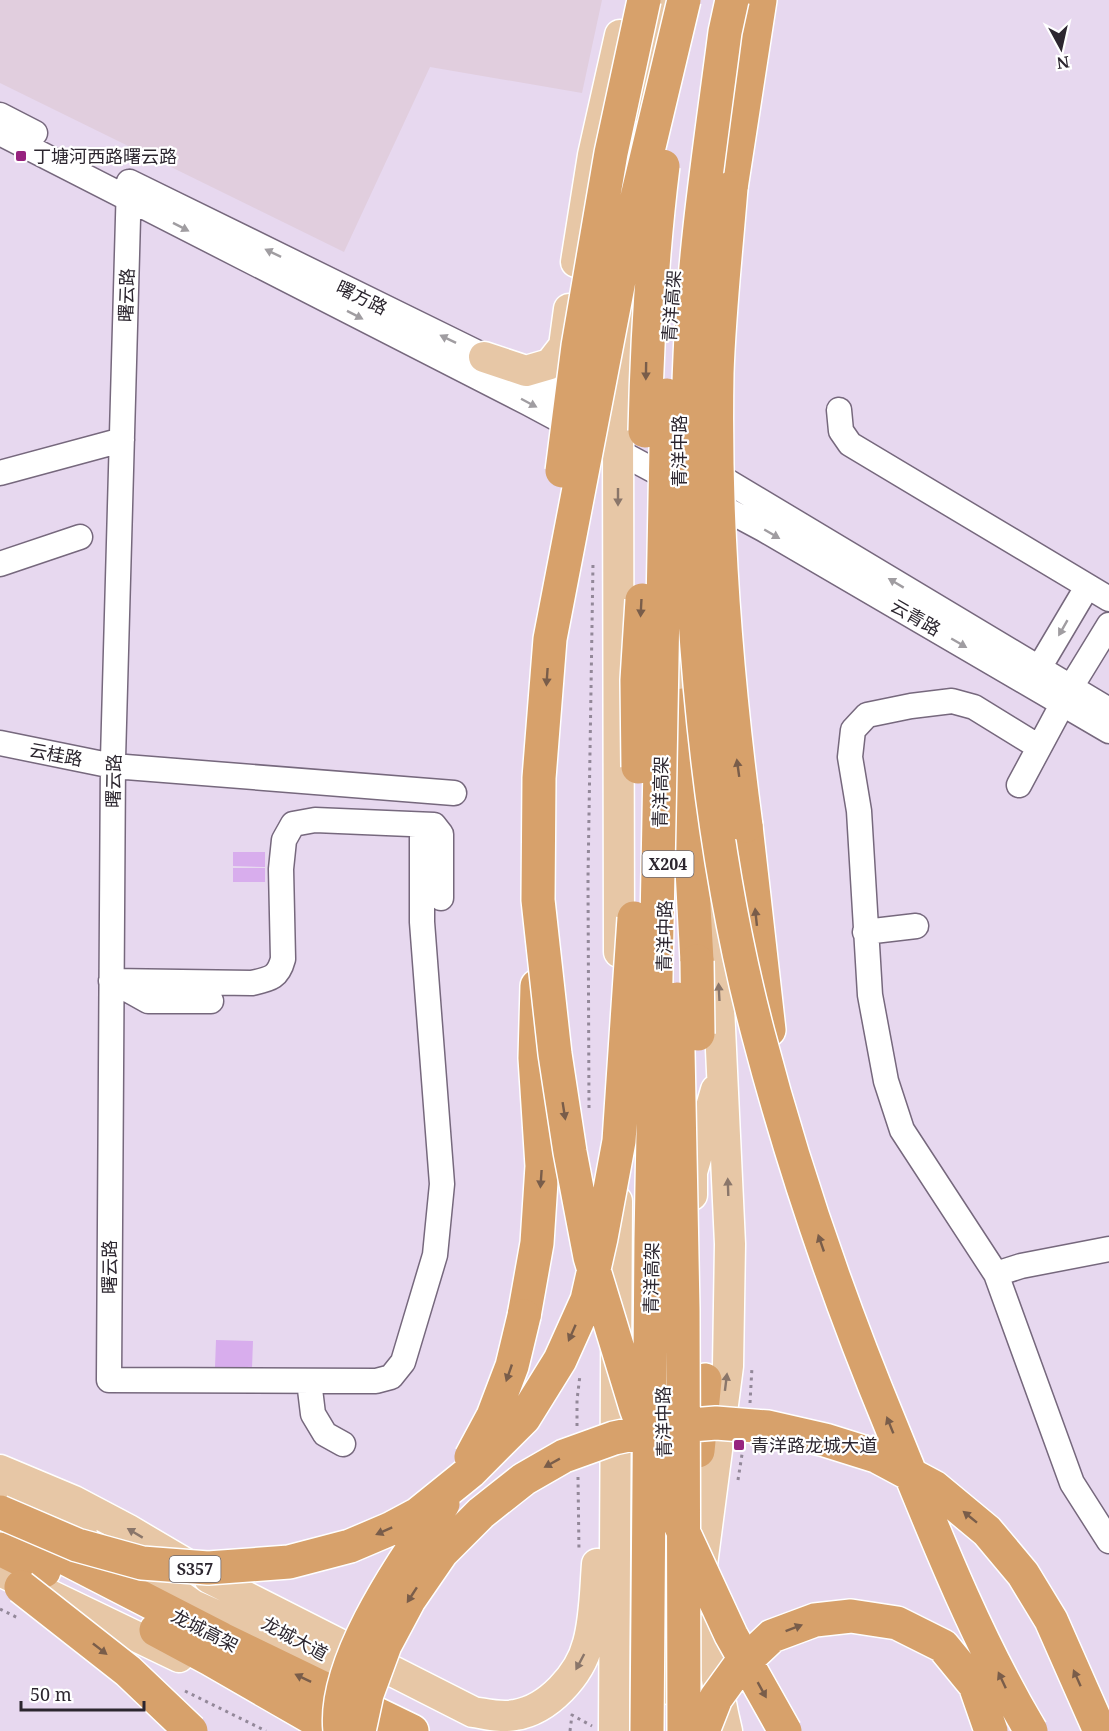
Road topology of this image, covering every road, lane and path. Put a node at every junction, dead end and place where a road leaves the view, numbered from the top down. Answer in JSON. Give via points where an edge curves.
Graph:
{"nodes":[{"id":1,"x":628,"y":0,"type":"edge"},
{"id":2,"x":644,"y":0,"type":"edge"},
{"id":3,"x":660,"y":0,"type":"edge"},
{"id":4,"x":684,"y":0,"type":"edge"},
{"id":5,"x":712,"y":0,"type":"edge"},
{"id":6,"x":721,"y":0,"type":"edge"},
{"id":7,"x":732,"y":0,"type":"edge"},
{"id":8,"x":746,"y":0,"type":"edge"},
{"id":9,"x":760,"y":0,"type":"edge"},
{"id":10,"x":766,"y":0,"type":"edge"},
{"id":11,"x":0,"y":115,"type":"edge"},
{"id":12,"x":0,"y":133,"type":"edge"},
{"id":13,"x":592,"y":155,"type":"junction"},
{"id":14,"x":129,"y":191,"type":"junction"},
{"id":15,"x":483,"y":357,"type":"junction"},
{"id":16,"x":839,"y":410,"type":"dead end"},
{"id":17,"x":618,"y":420,"type":"junction"},
{"id":18,"x":122,"y":440,"type":"junction"},
{"id":19,"x":618,"y":451,"type":"junction"},
{"id":20,"x":0,"y":473,"type":"edge"},
{"id":21,"x":701,"y":481,"type":"junction"},
{"id":22,"x":80,"y":537,"type":"dead end"},
{"id":23,"x":593,"y":555,"type":"dead end"},
{"id":24,"x":0,"y":564,"type":"edge"},
{"id":25,"x":664,"y":566,"type":"junction"},
{"id":26,"x":1087,"y":587,"type":"junction"},
{"id":27,"x":1109,"y":599,"type":"edge"},
{"id":28,"x":693,"y":610,"type":"junction"},
{"id":29,"x":1109,"y":625,"type":"edge"},
{"id":30,"x":550,"y":639,"type":"junction"},
{"id":31,"x":1040,"y":668,"type":"junction"},
{"id":32,"x":1067,"y":695,"type":"junction"},
{"id":33,"x":1109,"y":710,"type":"edge"},
{"id":34,"x":696,"y":715,"type":"junction"},
{"id":35,"x":1109,"y":731,"type":"edge"},
{"id":36,"x":0,"y":743,"type":"edge"},
{"id":37,"x":1040,"y":747,"type":"junction"},
{"id":38,"x":113,"y":766,"type":"junction"},
{"id":39,"x":1019,"y":784,"type":"dead end"},
{"id":40,"x":454,"y":793,"type":"dead end"},
{"id":41,"x":422,"y":825,"type":"junction"},
{"id":42,"x":441,"y":898,"type":"dead end"},
{"id":43,"x":538,"y":900,"type":"junction"},
{"id":44,"x":634,"y":918,"type":"junction"},
{"id":45,"x":916,"y":926,"type":"dead end"},
{"id":46,"x":865,"y":932,"type":"junction"},
{"id":47,"x":111,"y":981,"type":"junction"},
{"id":48,"x":211,"y":1001,"type":"dead end"},
{"id":49,"x":723,"y":1067,"type":"junction"},
{"id":50,"x":589,"y":1117,"type":"dead end"},
{"id":51,"x":783,"y":1121,"type":"junction"},
{"id":52,"x":1109,"y":1249,"type":"edge"},
{"id":53,"x":617,"y":1263,"type":"junction"},
{"id":54,"x":996,"y":1274,"type":"junction"},
{"id":55,"x":580,"y":1368,"type":"dead end"},
{"id":56,"x":309,"y":1381,"type":"junction"},
{"id":57,"x":578,"y":1434,"type":"dead end"},
{"id":58,"x":343,"y":1444,"type":"dead end"},
{"id":59,"x":578,"y":1468,"type":"dead end"},
{"id":60,"x":0,"y":1470,"type":"edge"},
{"id":61,"x":0,"y":1488,"type":"edge"},
{"id":62,"x":712,"y":1497,"type":"junction"},
{"id":63,"x":0,"y":1512,"type":"edge"},
{"id":64,"x":0,"y":1525,"type":"edge"},
{"id":65,"x":1109,"y":1540,"type":"edge"},
{"id":66,"x":0,"y":1549,"type":"edge"},
{"id":67,"x":589,"y":1550,"type":"junction"},
{"id":68,"x":665,"y":1550,"type":"junction"},
{"id":69,"x":0,"y":1572,"type":"edge"},
{"id":70,"x":209,"y":1578,"type":"junction"},
{"id":71,"x":682,"y":1617,"type":"junction"},
{"id":72,"x":381,"y":1683,"type":"junction"},
{"id":73,"x":613,"y":1700,"type":"junction"},
{"id":74,"x":191,"y":1731,"type":"edge"},
{"id":75,"x":315,"y":1731,"type":"edge"},
{"id":76,"x":335,"y":1731,"type":"edge"},
{"id":77,"x":340,"y":1731,"type":"edge"},
{"id":78,"x":359,"y":1731,"type":"edge"},
{"id":79,"x":412,"y":1731,"type":"edge"},
{"id":80,"x":469,"y":1731,"type":"edge"},
{"id":81,"x":570,"y":1731,"type":"edge"},
{"id":82,"x":602,"y":1731,"type":"edge"},
{"id":83,"x":614,"y":1731,"type":"edge"},
{"id":84,"x":626,"y":1731,"type":"edge"},
{"id":85,"x":647,"y":1731,"type":"edge"},
{"id":86,"x":671,"y":1731,"type":"edge"},
{"id":87,"x":678,"y":1731,"type":"edge"},
{"id":88,"x":684,"y":1731,"type":"edge"},
{"id":89,"x":703,"y":1731,"type":"edge"},
{"id":90,"x":727,"y":1731,"type":"edge"},
{"id":91,"x":785,"y":1731,"type":"edge"},
{"id":92,"x":990,"y":1731,"type":"edge"},
{"id":93,"x":1031,"y":1731,"type":"edge"},
{"id":94,"x":1100,"y":1731,"type":"edge"}],
"edges":[{"from":1,"to":13,"type":"main road"},
{"from":2,"to":30,"type":"highway","bridge":true,"via":[[611,153],[578,346],[559,493]]},
{"from":3,"to":17,"type":"main road","number":"X204"},
{"from":4,"to":30,"type":"highway","bridge":true,"via":[[625,250]]},
{"from":4,"to":44,"type":"highway","name":"青洋高架","one_way":true,"bridge":true,"via":[[654,237],[646,359]]},
{"from":5,"to":25,"type":"highway","name":"青洋高架","bridge":true,"via":[[704,28],[675,239]]},
{"from":6,"to":21,"type":"main road","name":"青洋中路","number":"X204","via":[[680,301]]},
{"from":7,"to":51,"type":"highway","bridge":true,"via":[[697,242],[689,361],[689,519],[700,689],[717,831],[757,1030]]},
{"from":8,"to":21,"type":"main road","via":[[710,252],[702,377]]},
{"from":51,"to":9,"type":"highway","one_way":true,"bridge":true,"via":[[732,721],[717,493],[717,372],[731,188]]},
{"from":10,"to":21,"type":"main road","via":[[730,376]]},
{"from":11,"to":14,"type":"street","name":"曙方路"},
{"from":12,"to":14,"type":"street","name":"曙方路"},
{"from":13,"to":15,"type":"main road","via":[[564,346],[550,364],[526,370]]},
{"from":13,"to":17,"type":"main road"},
{"from":15,"to":14,"type":"street","name":"曙方路","one_way":true},
{"from":14,"to":18,"type":"street","name":"曙云路"},
{"from":14,"to":19,"type":"street","name":"曙方路","one_way":true},
{"from":15,"to":17,"type":"street","name":"曙方路"},
{"from":16,"to":26,"type":"street","via":[[841,431],[850,444]]},
{"from":17,"to":19,"type":"main road","number":"X204"},
{"from":17,"to":21,"type":"street","name":"曙方路"},
{"from":18,"to":20,"type":"street"},
{"from":18,"to":38,"type":"street","name":"曙云路"},
{"from":19,"to":21,"type":"street","name":"曙方路"},
{"from":19,"to":53,"type":"main road","number":"X204","one_way":true},
{"from":21,"to":28,"type":"main road","name":"青洋中路","number":"X204"},
{"from":21,"to":28,"type":"main road"},
{"from":31,"to":21,"type":"street","name":"云青路","one_way":true},
{"from":21,"to":32,"type":"street","name":"云青路","one_way":true},
{"from":22,"to":24,"type":"street"},
{"from":23,"to":50,"type":"path"},
{"from":25,"to":71,"type":"highway","bridge":true,"via":[[673,731],[684,1310]]},
{"from":25,"to":85,"type":"highway","name":"青洋高架","bridge":true,"via":[[651,1240]]},
{"from":26,"to":27,"type":"street"},
{"from":26,"to":31,"type":"street","one_way":true},
{"from":28,"to":34,"type":"main road","name":"青洋中路","number":"X204"},
{"from":29,"to":32,"type":"street"},
{"from":30,"to":43,"type":"highway","one_way":true,"bridge":true,"via":[[539,778]]},
{"from":31,"to":32,"type":"street","name":"云青路"},
{"from":32,"to":33,"type":"street","name":"云青路"},
{"from":32,"to":35,"type":"street","name":"云青路"},
{"from":32,"to":37,"type":"street"},
{"from":49,"to":34,"type":"main road","one_way":true,"via":[[711,846]]},
{"from":34,"to":68,"type":"main road","name":"青洋中路","number":"X204","via":[[663,912]]},
{"from":34,"to":71,"type":"highway","bridge":true,"via":[[705,1380]]},
{"from":36,"to":38,"type":"street","name":"云桂路"},
{"from":37,"to":39,"type":"street"},
{"from":37,"to":46,"type":"street","via":[[974,706],[952,701],[867,715],[853,730],[850,757],[859,811]]},
{"from":38,"to":40,"type":"street","name":"云桂路"},
{"from":38,"to":47,"type":"street","name":"曙云路"},
{"from":41,"to":42,"type":"street","via":[[434,825],[441,834]]},
{"from":41,"to":47,"type":"street","via":[[315,820],[293,824],[284,840],[281,869],[283,959],[280,971],[269,979],[252,983]]},
{"from":41,"to":56,"type":"street","via":[[422,922],[442,1184],[435,1255],[403,1362],[391,1377],[376,1381]]},
{"from":43,"to":77,"type":"highway","one_way":true,"bridge":true,"via":[[535,1058],[542,1166],[537,1243],[522,1326],[493,1416],[456,1484],[373,1613],[357,1648],[345,1684]]},
{"from":43,"to":91,"type":"highway","one_way":true,"bridge":true,"via":[[555,1054],[590,1257],[636,1408],[676,1516],[731,1635]]},
{"from":44,"to":63,"type":"highway","one_way":true,"bridge":true,"via":[[619,1141],[587,1300],[560,1360],[524,1418],[470,1472],[418,1514],[390,1528],[350,1546],[289,1562],[208,1568],[142,1563],[77,1545]]},
{"from":44,"to":84,"type":"highway","name":"青洋高架","bridge":true},
{"from":45,"to":46,"type":"street"},
{"from":46,"to":54,"type":"street","via":[[870,994],[886,1081],[902,1130]]},
{"from":47,"to":48,"type":"street","via":[[148,1001]]},
{"from":47,"to":56,"type":"street","name":"曙云路","via":[[109,1380]]},
{"from":62,"to":49,"type":"main road","one_way":true,"via":[[728,1366],[730,1244]]},
{"from":49,"to":68,"type":"main road","via":[[692,1172],[695,1358]]},
{"from":93,"to":51,"type":"highway","one_way":true,"bridge":true,"via":[[1007,1690],[944,1557],[849,1324]]},
{"from":52,"to":54,"type":"street"},
{"from":53,"to":67,"type":"main road","via":[[598,1416]]},
{"from":53,"to":73,"type":"main road","number":"X204"},
{"from":54,"to":65,"type":"street","via":[[1072,1483]]},
{"from":55,"to":57,"type":"path"},
{"from":56,"to":58,"type":"street","via":[[313,1414],[325,1434]]},
{"from":59,"to":67,"type":"path"},
{"from":70,"to":60,"type":"main road","name":"龙城大道","number":"S357","one_way":true,"via":[[127,1529]]},
{"from":61,"to":72,"type":"main road","via":[[148,1573],[193,1605]]},
{"from":62,"to":87,"type":"main road"},
{"from":62,"to":90,"type":"main road","via":[[712,1654]]},
{"from":79,"to":64,"type":"highway","name":"龙城高架","one_way":true,"bridge":true},
{"from":66,"to":76,"type":"highway","name":"龙城高架","via":[[210,1659]]},
{"from":67,"to":70,"type":"main road","one_way":true,"via":[[588,1643],[581,1662],[555,1695],[516,1715],[473,1712]]},
{"from":67,"to":73,"type":"main road"},
{"from":68,"to":86,"type":"main road","name":"青洋中路","number":"X204"},
{"from":69,"to":74,"type":"highway","one_way":true,"bridge":true,"via":[[128,1671]]},
{"from":69,"to":75,"type":"main road","via":[[200,1667]]},
{"from":70,"to":72,"type":"main road","name":"龙城大道","number":"S357","via":[[263,1623]]},
{"from":71,"to":88,"type":"highway","bridge":true},
{"from":72,"to":80,"type":"main road","name":"龙城大道","number":"S357"},
{"from":73,"to":83,"type":"main road","number":"X204"},
{"from":94,"to":78,"type":"highway","one_way":true,"bridge":true,"via":[[1051,1620],[1023,1574],[987,1531],[934,1487],[876,1456],[825,1440],[768,1427],[716,1423],[666,1427],[624,1436],[564,1456],[524,1479],[481,1513],[442,1552],[409,1599],[385,1645],[367,1694]]},
{"from":81,"to":82,"type":"path","via":[[572,1715]]},
{"from":89,"to":92,"type":"highway","one_way":true,"bridge":true,"via":[[716,1698],[772,1636],[814,1620],[851,1616],[897,1623],[943,1647],[975,1685]]}]}
